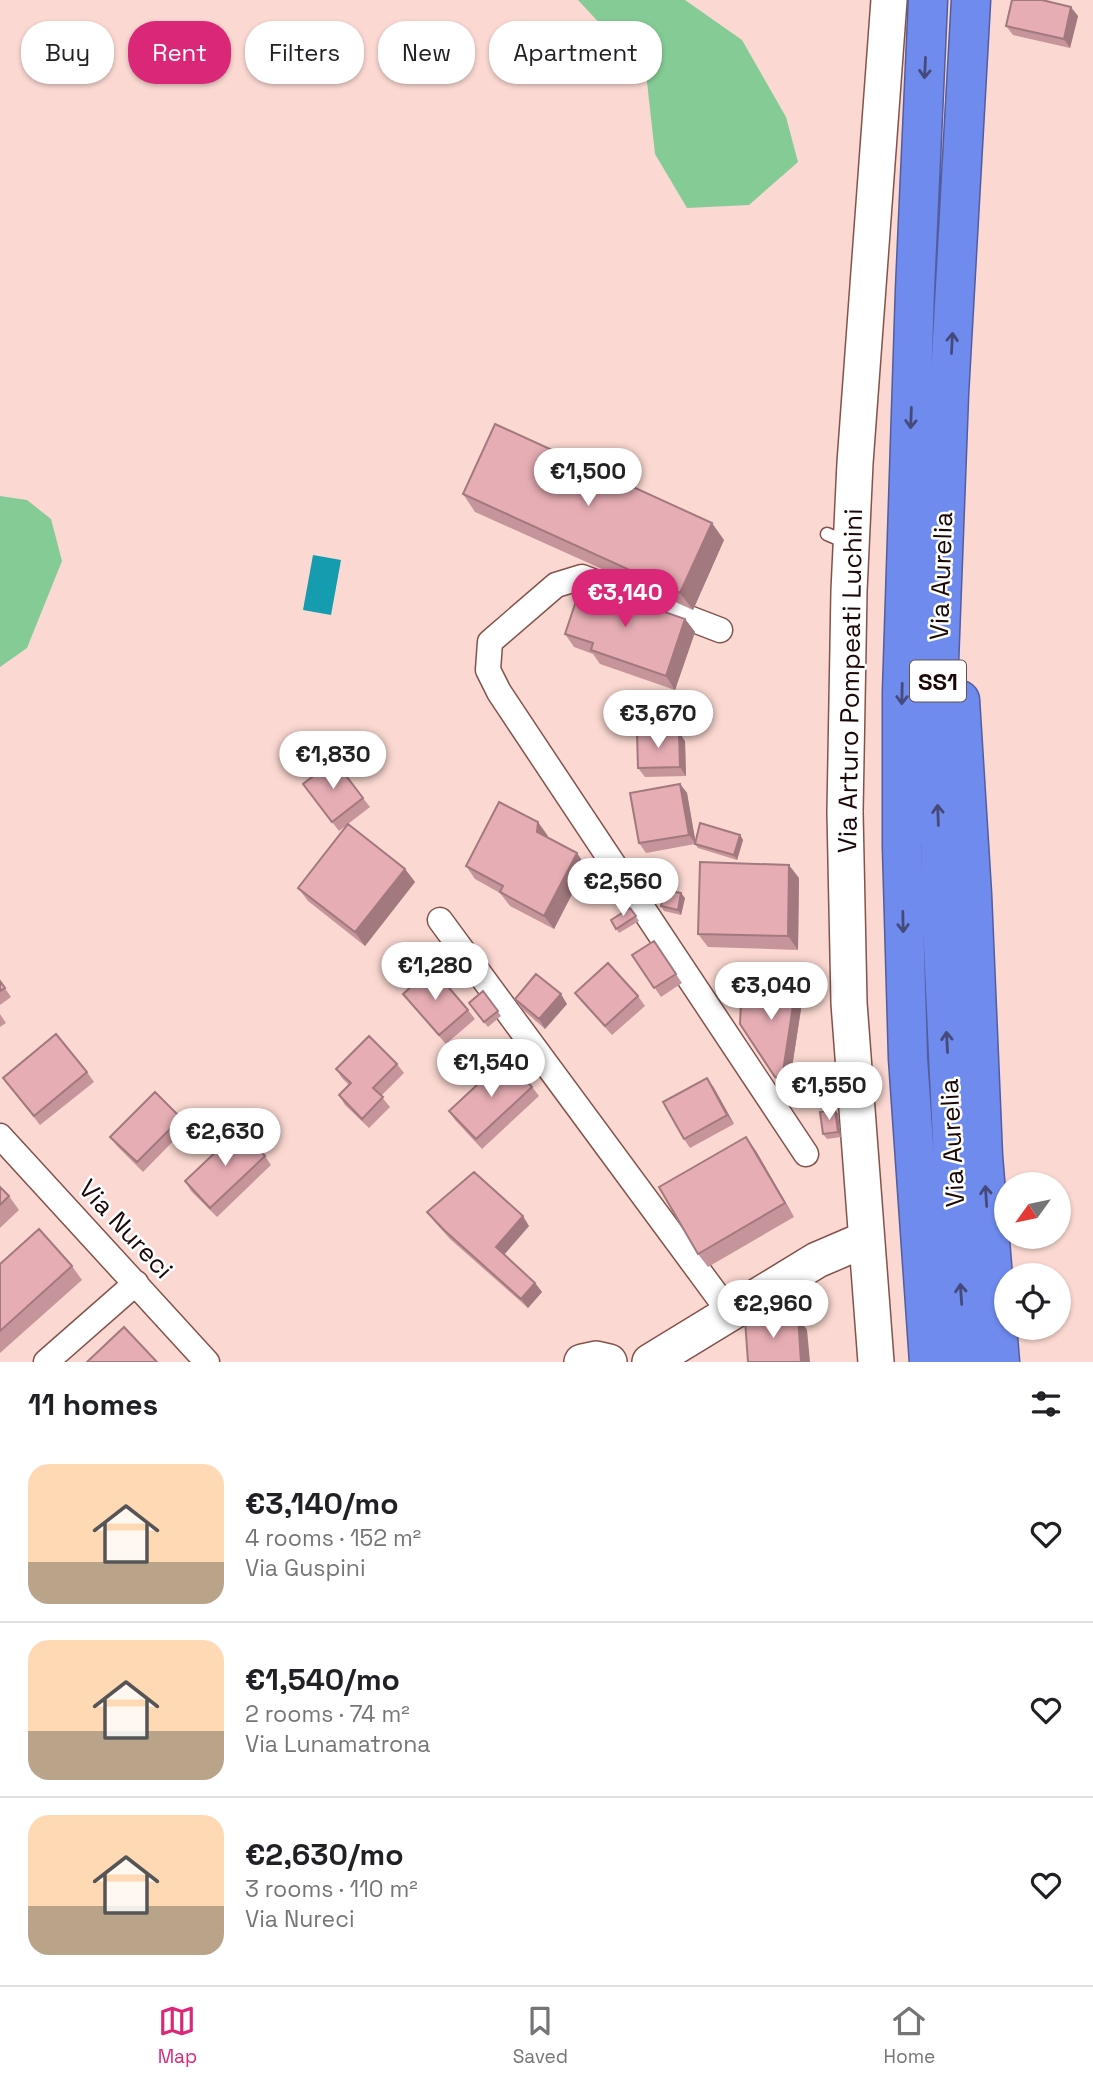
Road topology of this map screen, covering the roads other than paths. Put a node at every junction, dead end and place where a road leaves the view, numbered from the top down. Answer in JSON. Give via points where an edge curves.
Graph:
{"nodes":[{"id":1,"x":889,"y":0,"type":"edge"},
{"id":2,"x":928,"y":0,"type":"edge"},
{"id":3,"x":971,"y":0,"type":"edge"},
{"id":4,"x":980,"y":0,"type":"edge"},
{"id":5,"x":967,"y":62,"type":"junction"},
{"id":6,"x":949,"y":394,"type":"junction"},
{"id":7,"x":720,"y":630,"type":"dead end"},
{"id":8,"x":439,"y":920,"type":"dead end"},
{"id":9,"x":0,"y":1137,"type":"edge"},
{"id":10,"x":806,"y":1154,"type":"dead end"},
{"id":11,"x":866,"y":1239,"type":"junction"},
{"id":12,"x":136,"y":1283,"type":"junction"},
{"id":13,"x":730,"y":1313,"type":"junction"},
{"id":14,"x":46,"y":1362,"type":"edge"},
{"id":15,"x":206,"y":1362,"type":"edge"},
{"id":16,"x":582,"y":1362,"type":"edge"},
{"id":17,"x":609,"y":1362,"type":"edge"},
{"id":18,"x":650,"y":1362,"type":"edge"},
{"id":19,"x":876,"y":1362,"type":"edge"},
{"id":20,"x":929,"y":1362,"type":"edge"},
{"id":21,"x":966,"y":1362,"type":"edge"},
{"id":22,"x":1000,"y":1362,"type":"edge"}],
"edges":[{"from":1,"to":11,"type":"street","name":"Via Arturo Pompeati Luchini","via":[[859,397],[839,539],[843,657],[838,829]]},
{"from":2,"to":20,"type":"highway","name":"Via Aurelia","number":"SS1","one_way":true,"via":[[902,692],[902,848],[907,1045]]},
{"from":3,"to":5,"type":"highway","name":"Via Aurelia","number":"SS1"},
{"from":4,"to":5,"type":"highway"},
{"from":6,"to":5,"type":"highway","name":"Via Aurelia","number":"SS1","one_way":true},
{"from":21,"to":6,"type":"highway","name":"Via Aurelia","number":"SS1","one_way":true,"via":[[938,807],[939,636]]},
{"from":22,"to":6,"type":"highway","one_way":true,"via":[[983,1156],[955,620]]},
{"from":7,"to":10,"type":"street","via":[[583,578],[556,585],[490,642],[488,670]]},
{"from":8,"to":13,"type":"street"},
{"from":9,"to":12,"type":"street","name":"Via Nureci"},
{"from":11,"to":13,"type":"street","via":[[817,1260]]},
{"from":11,"to":19,"type":"street","name":"Via Arturo Pompeati Luchini"},
{"from":12,"to":14,"type":"street"},
{"from":12,"to":15,"type":"street","name":"Via Nureci"},
{"from":13,"to":18,"type":"street"},
{"from":16,"to":17,"type":"street"}]}
